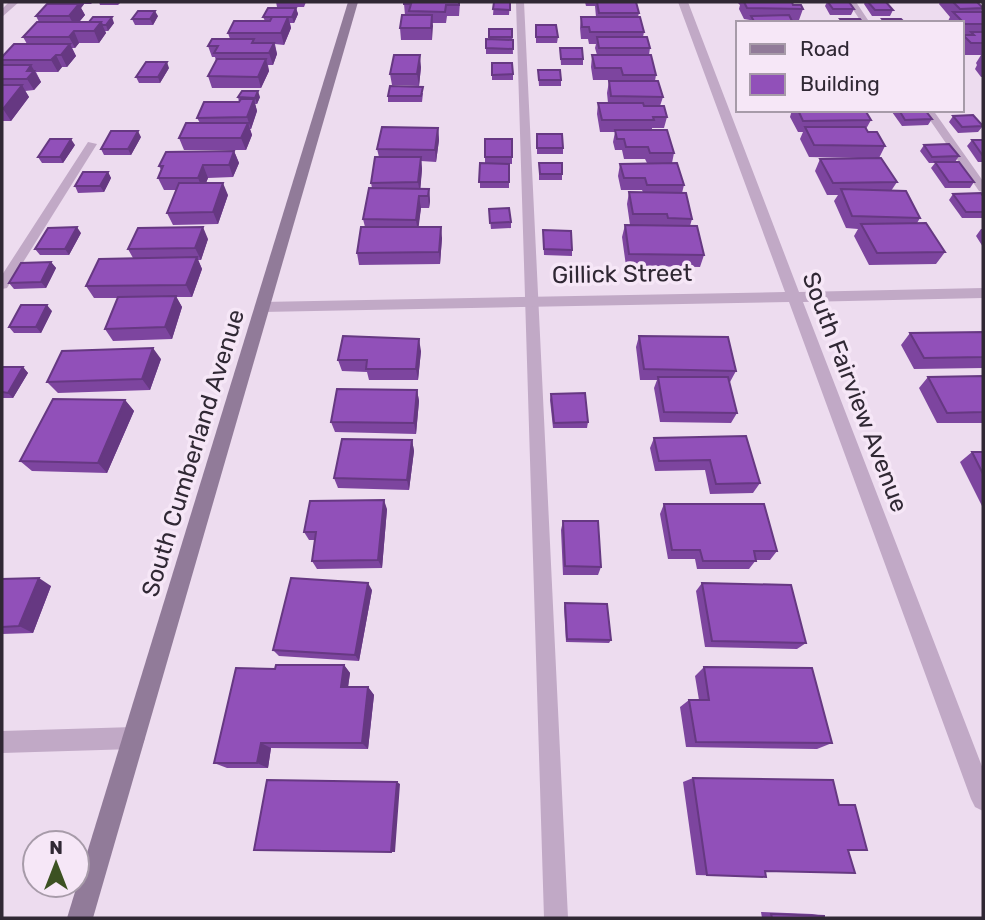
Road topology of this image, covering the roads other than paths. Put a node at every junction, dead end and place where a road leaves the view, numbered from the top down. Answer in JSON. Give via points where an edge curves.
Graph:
{"nodes":[{"id":1,"x":14,"y":2,"type":"edge"},
{"id":2,"x":353,"y":2,"type":"edge"},
{"id":3,"x":520,"y":2,"type":"edge"},
{"id":4,"x":684,"y":2,"type":"edge"},
{"id":5,"x":852,"y":2,"type":"edge"},
{"id":6,"x":2,"y":14,"type":"edge"},
{"id":7,"x":865,"y":21,"type":"edge"},
{"id":8,"x":929,"y":112,"type":"edge"},
{"id":9,"x":92,"y":144,"type":"dead end"},
{"id":10,"x":983,"y":189,"type":"edge"},
{"id":11,"x":2,"y":285,"type":"edge"},
{"id":12,"x":983,"y":293,"type":"edge"},
{"id":13,"x":793,"y":297,"type":"junction"},
{"id":14,"x":531,"y":302,"type":"junction"},
{"id":15,"x":262,"y":307,"type":"junction"},
{"id":16,"x":134,"y":738,"type":"junction"},
{"id":17,"x":2,"y":743,"type":"edge"},
{"id":18,"x":983,"y":799,"type":"edge"},
{"id":19,"x":80,"y":918,"type":"edge"},
{"id":20,"x":556,"y":918,"type":"edge"}],
"edges":[{"from":1,"to":6,"type":"street"},
{"from":2,"to":15,"type":"street","name":"South Cumberland Avenue"},
{"from":3,"to":14,"type":"lane"},
{"from":4,"to":13,"type":"street","name":"South Fairview Avenue"},
{"from":5,"to":7,"type":"lane"},
{"from":8,"to":10,"type":"lane"},
{"from":9,"to":11,"type":"lane"},
{"from":12,"to":13,"type":"street","name":"Gillick Street"},
{"from":13,"to":14,"type":"street","name":"Gillick Street"},
{"from":13,"to":18,"type":"street","name":"South Fairview Avenue"},
{"from":14,"to":15,"type":"street","name":"Gillick Street"},
{"from":14,"to":20,"type":"lane"},
{"from":15,"to":16,"type":"street","name":"South Cumberland Avenue"},
{"from":16,"to":17,"type":"street"},
{"from":16,"to":19,"type":"street","name":"South Cumberland Avenue"}]}
